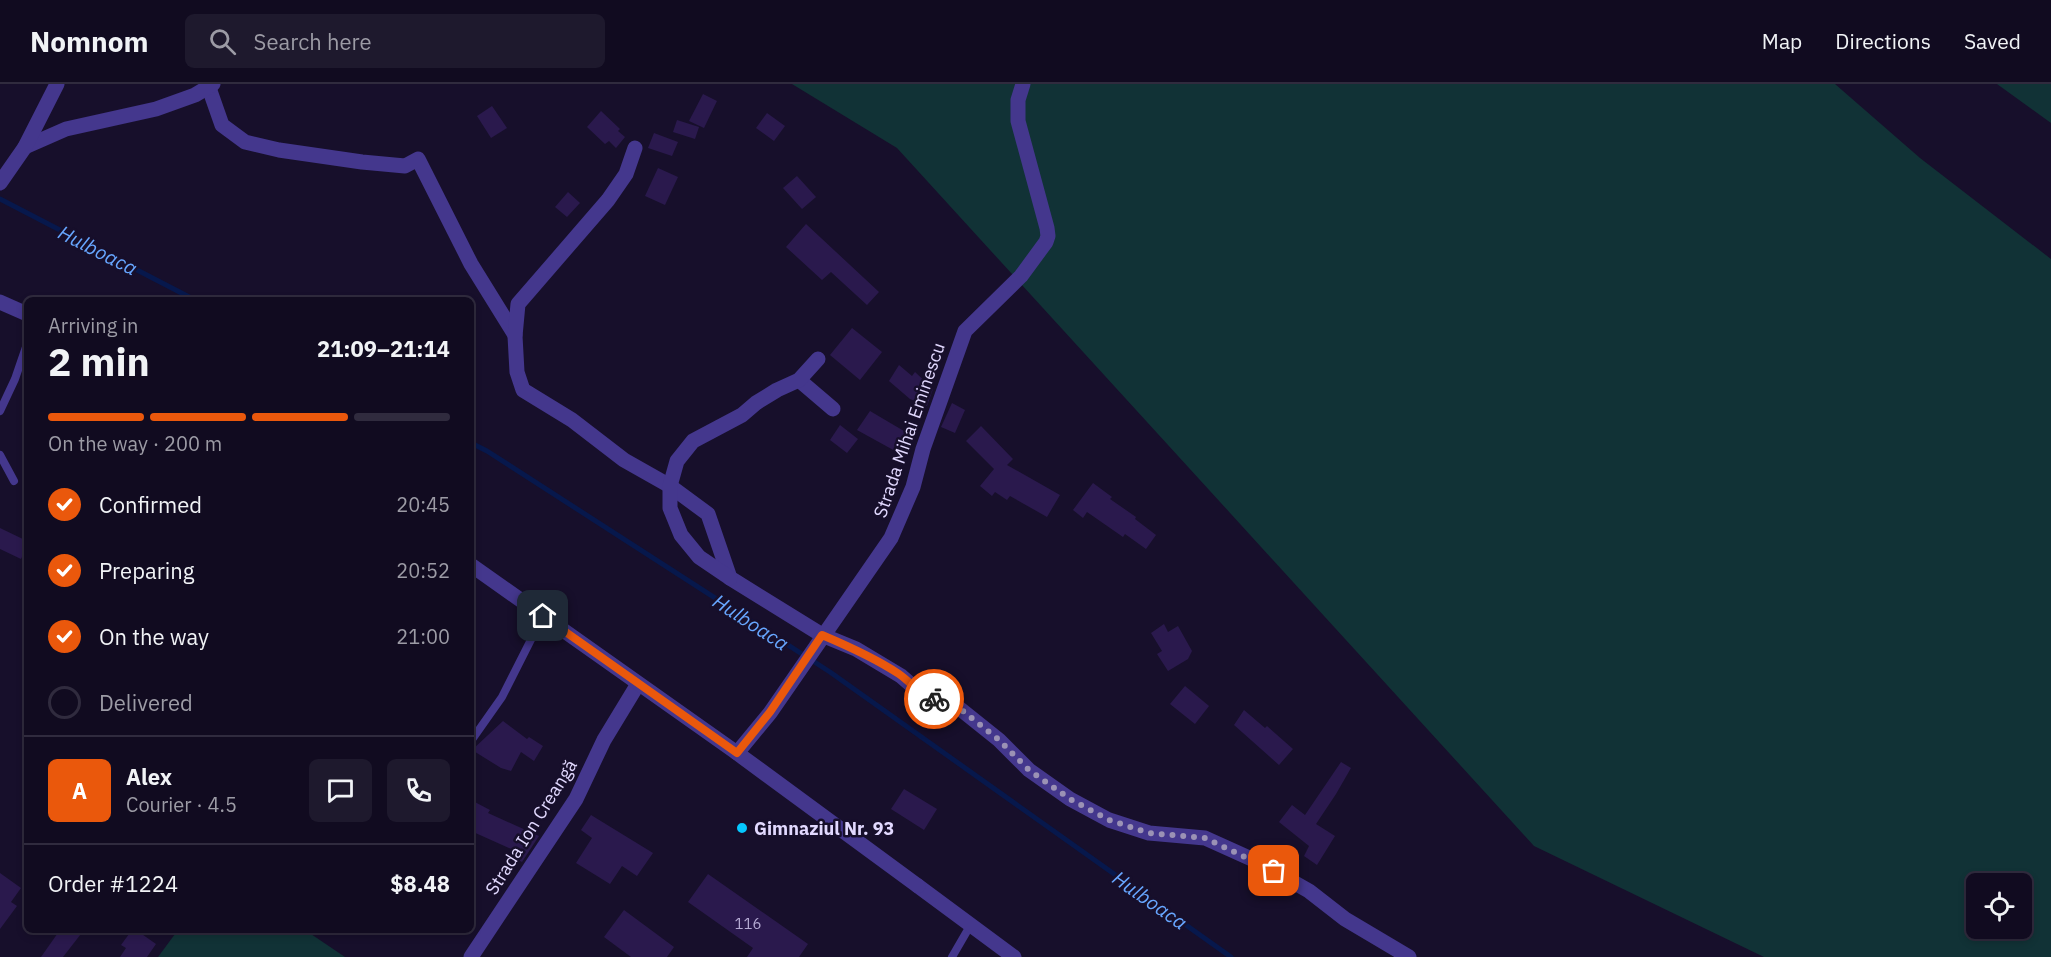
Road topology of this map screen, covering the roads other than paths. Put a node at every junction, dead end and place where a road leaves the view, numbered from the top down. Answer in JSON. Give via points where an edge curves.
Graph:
{"nodes":[{"id":1,"x":57,"y":84,"type":"edge"},
{"id":2,"x":1023,"y":84,"type":"edge"},
{"id":3,"x":211,"y":86,"type":"edge"},
{"id":4,"x":25,"y":147,"type":"junction"},
{"id":5,"x":635,"y":148,"type":"dead end"},
{"id":6,"x":2,"y":172,"type":"edge"},
{"id":7,"x":0,"y":302,"type":"edge"},
{"id":8,"x":24,"y":313,"type":"edge"},
{"id":9,"x":515,"y":336,"type":"junction"},
{"id":10,"x":24,"y":353,"type":"edge"},
{"id":11,"x":818,"y":360,"type":"dead end"},
{"id":12,"x":799,"y":380,"type":"junction"},
{"id":13,"x":833,"y":409,"type":"dead end"},
{"id":14,"x":0,"y":411,"type":"edge"},
{"id":15,"x":0,"y":455,"type":"edge"},
{"id":16,"x":14,"y":481,"type":"dead end"},
{"id":17,"x":670,"y":486,"type":"junction"},
{"id":18,"x":474,"y":567,"type":"edge"},
{"id":19,"x":730,"y":578,"type":"junction"},
{"id":20,"x":543,"y":616,"type":"junction"},
{"id":21,"x":818,"y":641,"type":"junction"},
{"id":22,"x":638,"y":684,"type":"junction"},
{"id":23,"x":474,"y":737,"type":"edge"},
{"id":24,"x":737,"y":753,"type":"junction"},
{"id":25,"x":970,"y":926,"type":"junction"},
{"id":26,"x":471,"y":957,"type":"edge"},
{"id":27,"x":952,"y":957,"type":"edge"},
{"id":28,"x":1014,"y":957,"type":"edge"},
{"id":29,"x":1409,"y":957,"type":"edge"}],
"edges":[{"from":1,"to":4,"type":"street"},
{"from":2,"to":21,"type":"street","name":"Strada Mihai Eminescu","via":[[1018,121],[1048,236],[1046,242],[1020,276],[965,331],[913,487],[891,538]]},
{"from":3,"to":4,"type":"street","via":[[156,109],[66,129]]},
{"from":3,"to":9,"type":"street","via":[[222,125],[245,142],[362,162],[405,166],[418,159],[471,264]]},
{"from":4,"to":6,"type":"street"},
{"from":5,"to":9,"type":"street","via":[[626,174],[608,200],[518,304]]},
{"from":7,"to":8,"type":"street"},
{"from":9,"to":17,"type":"street","via":[[517,372],[523,390],[572,420],[624,460]]},
{"from":10,"to":14,"type":"lane"},
{"from":11,"to":12,"type":"street"},
{"from":12,"to":13,"type":"street"},
{"from":12,"to":17,"type":"street","via":[[693,441],[677,461]]},
{"from":15,"to":16,"type":"lane"},
{"from":17,"to":19,"type":"street","via":[[708,514]]},
{"from":17,"to":19,"type":"street","via":[[670,508],[681,535],[699,557]]},
{"from":18,"to":20,"type":"street"},
{"from":19,"to":21,"type":"street"},
{"from":20,"to":22,"type":"street"},
{"from":20,"to":23,"type":"lane","via":[[502,697]]},
{"from":21,"to":24,"type":"street","name":"Strada Mihai Eminescu"},
{"from":21,"to":29,"type":"street","via":[[856,649],[901,676],[924,696],[954,704],[1029,770],[1109,820],[1149,833],[1205,838],[1256,861]]},
{"from":22,"to":24,"type":"street"},
{"from":22,"to":26,"type":"street","name":"Strada Ion Creangă","via":[[604,740],[576,799]]},
{"from":24,"to":25,"type":"street"},
{"from":25,"to":27,"type":"lane"},
{"from":25,"to":28,"type":"street"}]}
